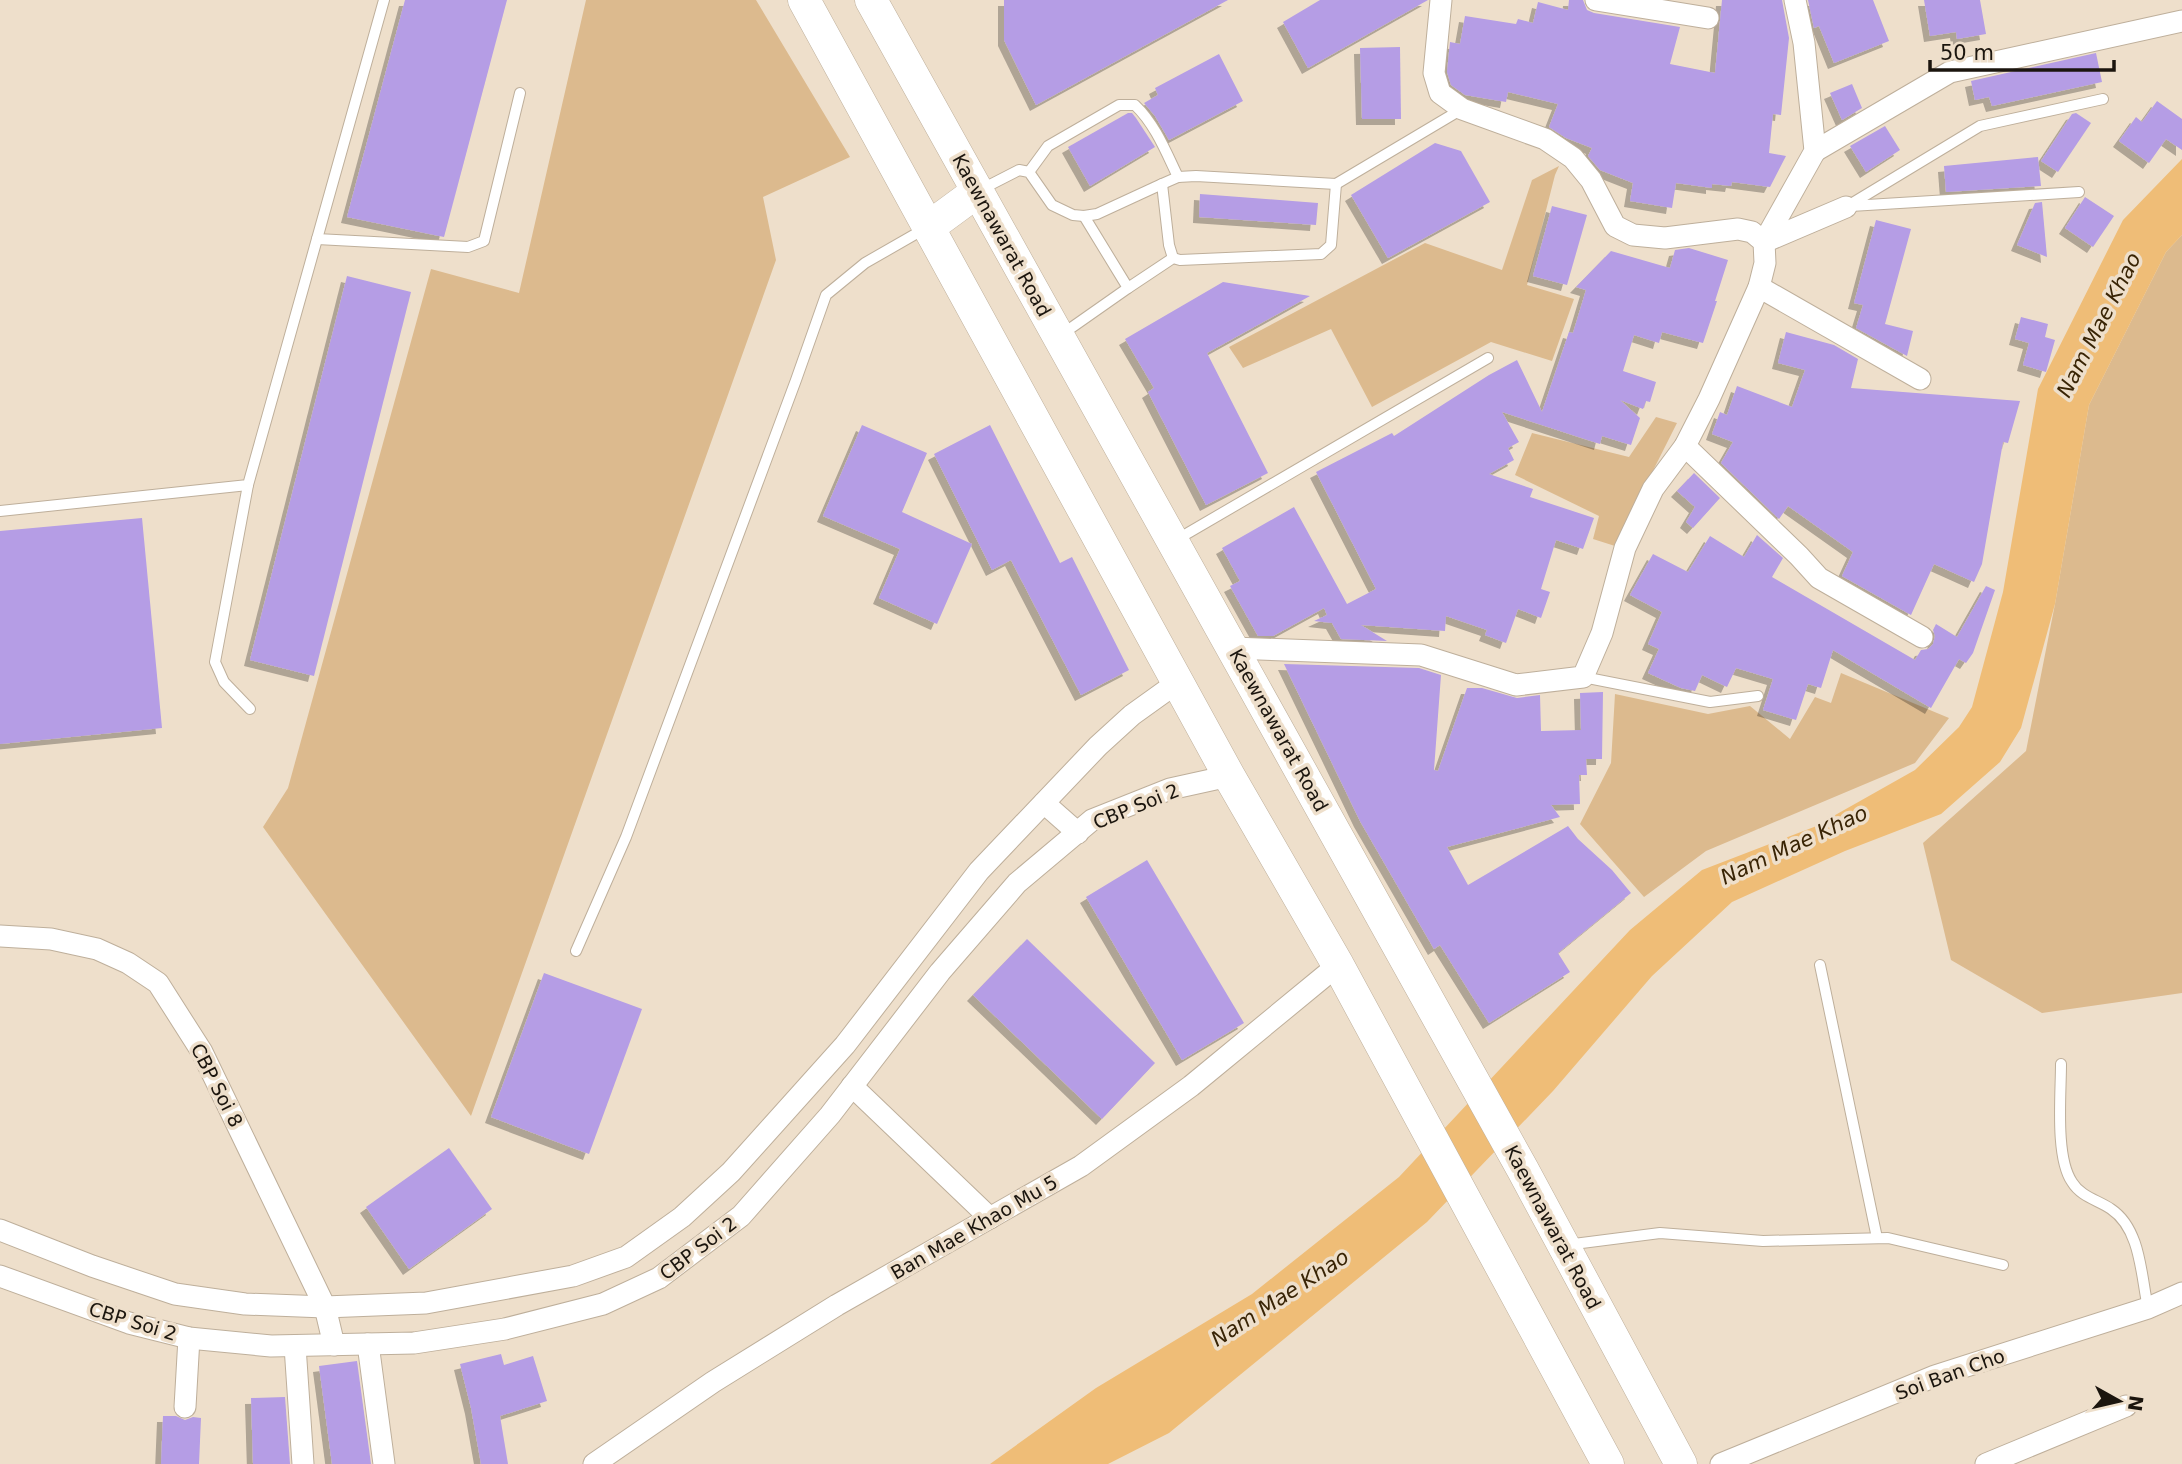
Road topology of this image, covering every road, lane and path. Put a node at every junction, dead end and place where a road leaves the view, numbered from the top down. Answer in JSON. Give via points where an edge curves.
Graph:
{"nodes":[{"id":1,"x":384,"y":0,"type":"edge"},
{"id":2,"x":804,"y":0,"type":"edge"},
{"id":3,"x":871,"y":0,"type":"edge"},
{"id":4,"x":1441,"y":0,"type":"edge"},
{"id":5,"x":1596,"y":0,"type":"edge"},
{"id":6,"x":1795,"y":0,"type":"edge"},
{"id":7,"x":1708,"y":18,"type":"dead end"},
{"id":8,"x":2182,"y":21,"type":"edge"},
{"id":9,"x":520,"y":93,"type":"dead end"},
{"id":10,"x":2103,"y":99,"type":"dead end"},
{"id":11,"x":1462,"y":108,"type":"junction"},
{"id":12,"x":1815,"y":151,"type":"junction"},
{"id":13,"x":1029,"y":172,"type":"junction"},
{"id":14,"x":1178,"y":177,"type":"junction"},
{"id":15,"x":1162,"y":184,"type":"junction"},
{"id":16,"x":1336,"y":184,"type":"junction"},
{"id":17,"x":978,"y":191,"type":"junction"},
{"id":18,"x":2079,"y":192,"type":"dead end"},
{"id":19,"x":1846,"y":206,"type":"junction"},
{"id":20,"x":1084,"y":216,"type":"junction"},
{"id":21,"x":929,"y":227,"type":"junction"},
{"id":22,"x":317,"y":239,"type":"junction"},
{"id":23,"x":1764,"y":242,"type":"junction"},
{"id":24,"x":1172,"y":258,"type":"junction"},
{"id":25,"x":1759,"y":287,"type":"junction"},
{"id":26,"x":1128,"y":288,"type":"junction"},
{"id":27,"x":1059,"y":337,"type":"junction"},
{"id":28,"x":1488,"y":358,"type":"dead end"},
{"id":29,"x":1920,"y":379,"type":"dead end"},
{"id":30,"x":1685,"y":446,"type":"junction"},
{"id":31,"x":248,"y":485,"type":"junction"},
{"id":32,"x":0,"y":511,"type":"edge"},
{"id":33,"x":1173,"y":542,"type":"junction"},
{"id":34,"x":1922,"y":637,"type":"dead end"},
{"id":35,"x":1233,"y":648,"type":"junction"},
{"id":36,"x":1583,"y":677,"type":"junction"},
{"id":37,"x":1178,"y":682,"type":"junction"},
{"id":38,"x":1758,"y":696,"type":"dead end"},
{"id":39,"x":250,"y":709,"type":"dead end"},
{"id":40,"x":1229,"y":776,"type":"junction"},
{"id":41,"x":1044,"y":803,"type":"junction"},
{"id":42,"x":1078,"y":833,"type":"junction"},
{"id":43,"x":0,"y":936,"type":"edge"},
{"id":44,"x":576,"y":951,"type":"dead end"},
{"id":45,"x":1338,"y":965,"type":"junction"},
{"id":46,"x":1820,"y":965,"type":"dead end"},
{"id":47,"x":2061,"y":1064,"type":"dead end"},
{"id":48,"x":852,"y":1086,"type":"junction"},
{"id":49,"x":990,"y":1218,"type":"junction"},
{"id":50,"x":0,"y":1230,"type":"edge"},
{"id":51,"x":1877,"y":1238,"type":"junction"},
{"id":52,"x":1564,"y":1245,"type":"junction"},
{"id":53,"x":2003,"y":1265,"type":"dead end"},
{"id":54,"x":0,"y":1276,"type":"edge"},
{"id":55,"x":2182,"y":1293,"type":"edge"},
{"id":56,"x":325,"y":1307,"type":"junction"},
{"id":57,"x":2148,"y":1308,"type":"junction"},
{"id":58,"x":189,"y":1338,"type":"junction"},
{"id":59,"x":368,"y":1344,"type":"junction"},
{"id":60,"x":334,"y":1345,"type":"junction"},
{"id":61,"x":295,"y":1346,"type":"junction"},
{"id":62,"x":2126,"y":1406,"type":"dead end"},
{"id":63,"x":184,"y":1408,"type":"dead end"},
{"id":64,"x":606,"y":1460,"type":"edge"},
{"id":65,"x":303,"y":1464,"type":"edge"},
{"id":66,"x":384,"y":1464,"type":"edge"},
{"id":67,"x":1608,"y":1464,"type":"edge"},
{"id":68,"x":1681,"y":1464,"type":"edge"},
{"id":69,"x":1721,"y":1464,"type":"edge"},
{"id":70,"x":1986,"y":1464,"type":"edge"}],
"edges":[{"from":1,"to":22,"type":"lane"},
{"from":2,"to":21,"type":"main road"},
{"from":3,"to":17,"type":"main road","name":"Kaewnawarat Road"},
{"from":4,"to":11,"type":"street","via":[[1434,73],[1440,93]]},
{"from":5,"to":7,"type":"street"},
{"from":6,"to":12,"type":"street"},
{"from":8,"to":12,"type":"street","via":[[1950,72]]},
{"from":9,"to":22,"type":"lane","via":[[484,241],[468,247]]},
{"from":10,"to":19,"type":"lane","via":[[1980,126]]},
{"from":11,"to":16,"type":"lane"},
{"from":11,"to":23,"type":"street","via":[[1545,139],[1573,158],[1591,180],[1615,226],[1633,235],[1665,238],[1738,229],[1752,232]]},
{"from":12,"to":23,"type":"street"},
{"from":13,"to":14,"type":"lane","via":[[1048,146],[1119,105],[1135,105],[1153,127]]},
{"from":13,"to":17,"type":"lane","via":[[1018,170]]},
{"from":13,"to":20,"type":"lane","via":[[1052,205]]},
{"from":14,"to":15,"type":"lane"},
{"from":14,"to":16,"type":"lane"},
{"from":15,"to":20,"type":"lane"},
{"from":15,"to":24,"type":"lane"},
{"from":16,"to":24,"type":"lane","via":[[1331,245],[1321,254]]},
{"from":17,"to":21,"type":"main road"},
{"from":17,"to":27,"type":"main road","name":"Kaewnawarat Road"},
{"from":18,"to":19,"type":"lane"},
{"from":19,"to":23,"type":"street"},
{"from":20,"to":26,"type":"lane"},
{"from":21,"to":37,"type":"main road"},
{"from":21,"to":44,"type":"lane","via":[[865,263],[826,295],[626,837]]},
{"from":22,"to":31,"type":"lane"},
{"from":23,"to":25,"type":"street"},
{"from":24,"to":26,"type":"lane"},
{"from":25,"to":29,"type":"street"},
{"from":25,"to":30,"type":"street"},
{"from":26,"to":27,"type":"lane"},
{"from":27,"to":33,"type":"main road","name":"Kaewnawarat Road"},
{"from":28,"to":33,"type":"lane"},
{"from":30,"to":34,"type":"street","via":[[1819,578]]},
{"from":30,"to":36,"type":"street","via":[[1653,489],[1625,548],[1602,633]]},
{"from":31,"to":32,"type":"lane"},
{"from":31,"to":39,"type":"lane","via":[[215,662],[224,682]]},
{"from":33,"to":35,"type":"main road","name":"Kaewnawarat Road"},
{"from":35,"to":36,"type":"street","via":[[1421,655],[1516,685]]},
{"from":35,"to":52,"type":"main road","name":"Kaewnawarat Road"},
{"from":36,"to":38,"type":"lane","via":[[1710,702]]},
{"from":37,"to":40,"type":"main road"},
{"from":37,"to":41,"type":"street","name":"CBP Soi 2","via":[[1132,715]]},
{"from":40,"to":42,"type":"street","name":"CBP Soi 2","via":[[1170,789],[1092,820]]},
{"from":40,"to":45,"type":"main road"},
{"from":41,"to":42,"type":"street"},
{"from":41,"to":56,"type":"street","name":"CBP Soi 2","via":[[979,872],[845,1045],[755,1147],[682,1217],[626,1257],[573,1276],[426,1303]]},
{"from":42,"to":48,"type":"street","name":"CBP Soi 2","via":[[1017,883],[940,972]]},
{"from":43,"to":56,"type":"street","name":"CBP Soi 8","via":[[51,939],[97,949],[158,984],[202,1052]]},
{"from":45,"to":49,"type":"street","name":"Ban Mae Khao Mu 5","via":[[1170,1102],[1082,1166]]},
{"from":45,"to":67,"type":"main road"},
{"from":46,"to":51,"type":"lane"},
{"from":47,"to":57,"type":"lane","via":[[2060,1133],[2065,1166],[2084,1195],[2115,1211],[2126,1223]]},
{"from":48,"to":49,"type":"street"},
{"from":48,"to":59,"type":"street","name":"CBP Soi 2","via":[[741,1216],[659,1278],[603,1304],[505,1329],[414,1343]]},
{"from":49,"to":64,"type":"street","name":"Ban Mae Khao Mu 5","via":[[713,1382]]},
{"from":50,"to":56,"type":"street","name":"CBP Soi 2","via":[[175,1294],[245,1304]]},
{"from":51,"to":52,"type":"lane","via":[[1763,1241],[1660,1233]]},
{"from":51,"to":53,"type":"lane"},
{"from":52,"to":68,"type":"main road","name":"Kaewnawarat Road"},
{"from":54,"to":58,"type":"street","name":"CBP Soi 2","via":[[129,1323]]},
{"from":55,"to":57,"type":"street","name":"Soi Ban Cho"},
{"from":56,"to":60,"type":"street","name":"CBP Soi 8"},
{"from":57,"to":69,"type":"street","name":"Soi Ban Cho","via":[[1935,1376]]},
{"from":58,"to":61,"type":"street","name":"CBP Soi 2"},
{"from":58,"to":63,"type":"street"},
{"from":59,"to":60,"type":"street","name":"CBP Soi 2"},
{"from":59,"to":66,"type":"street"},
{"from":60,"to":61,"type":"street","name":"CBP Soi 2"},
{"from":61,"to":65,"type":"street"},
{"from":62,"to":70,"type":"street"}]}
